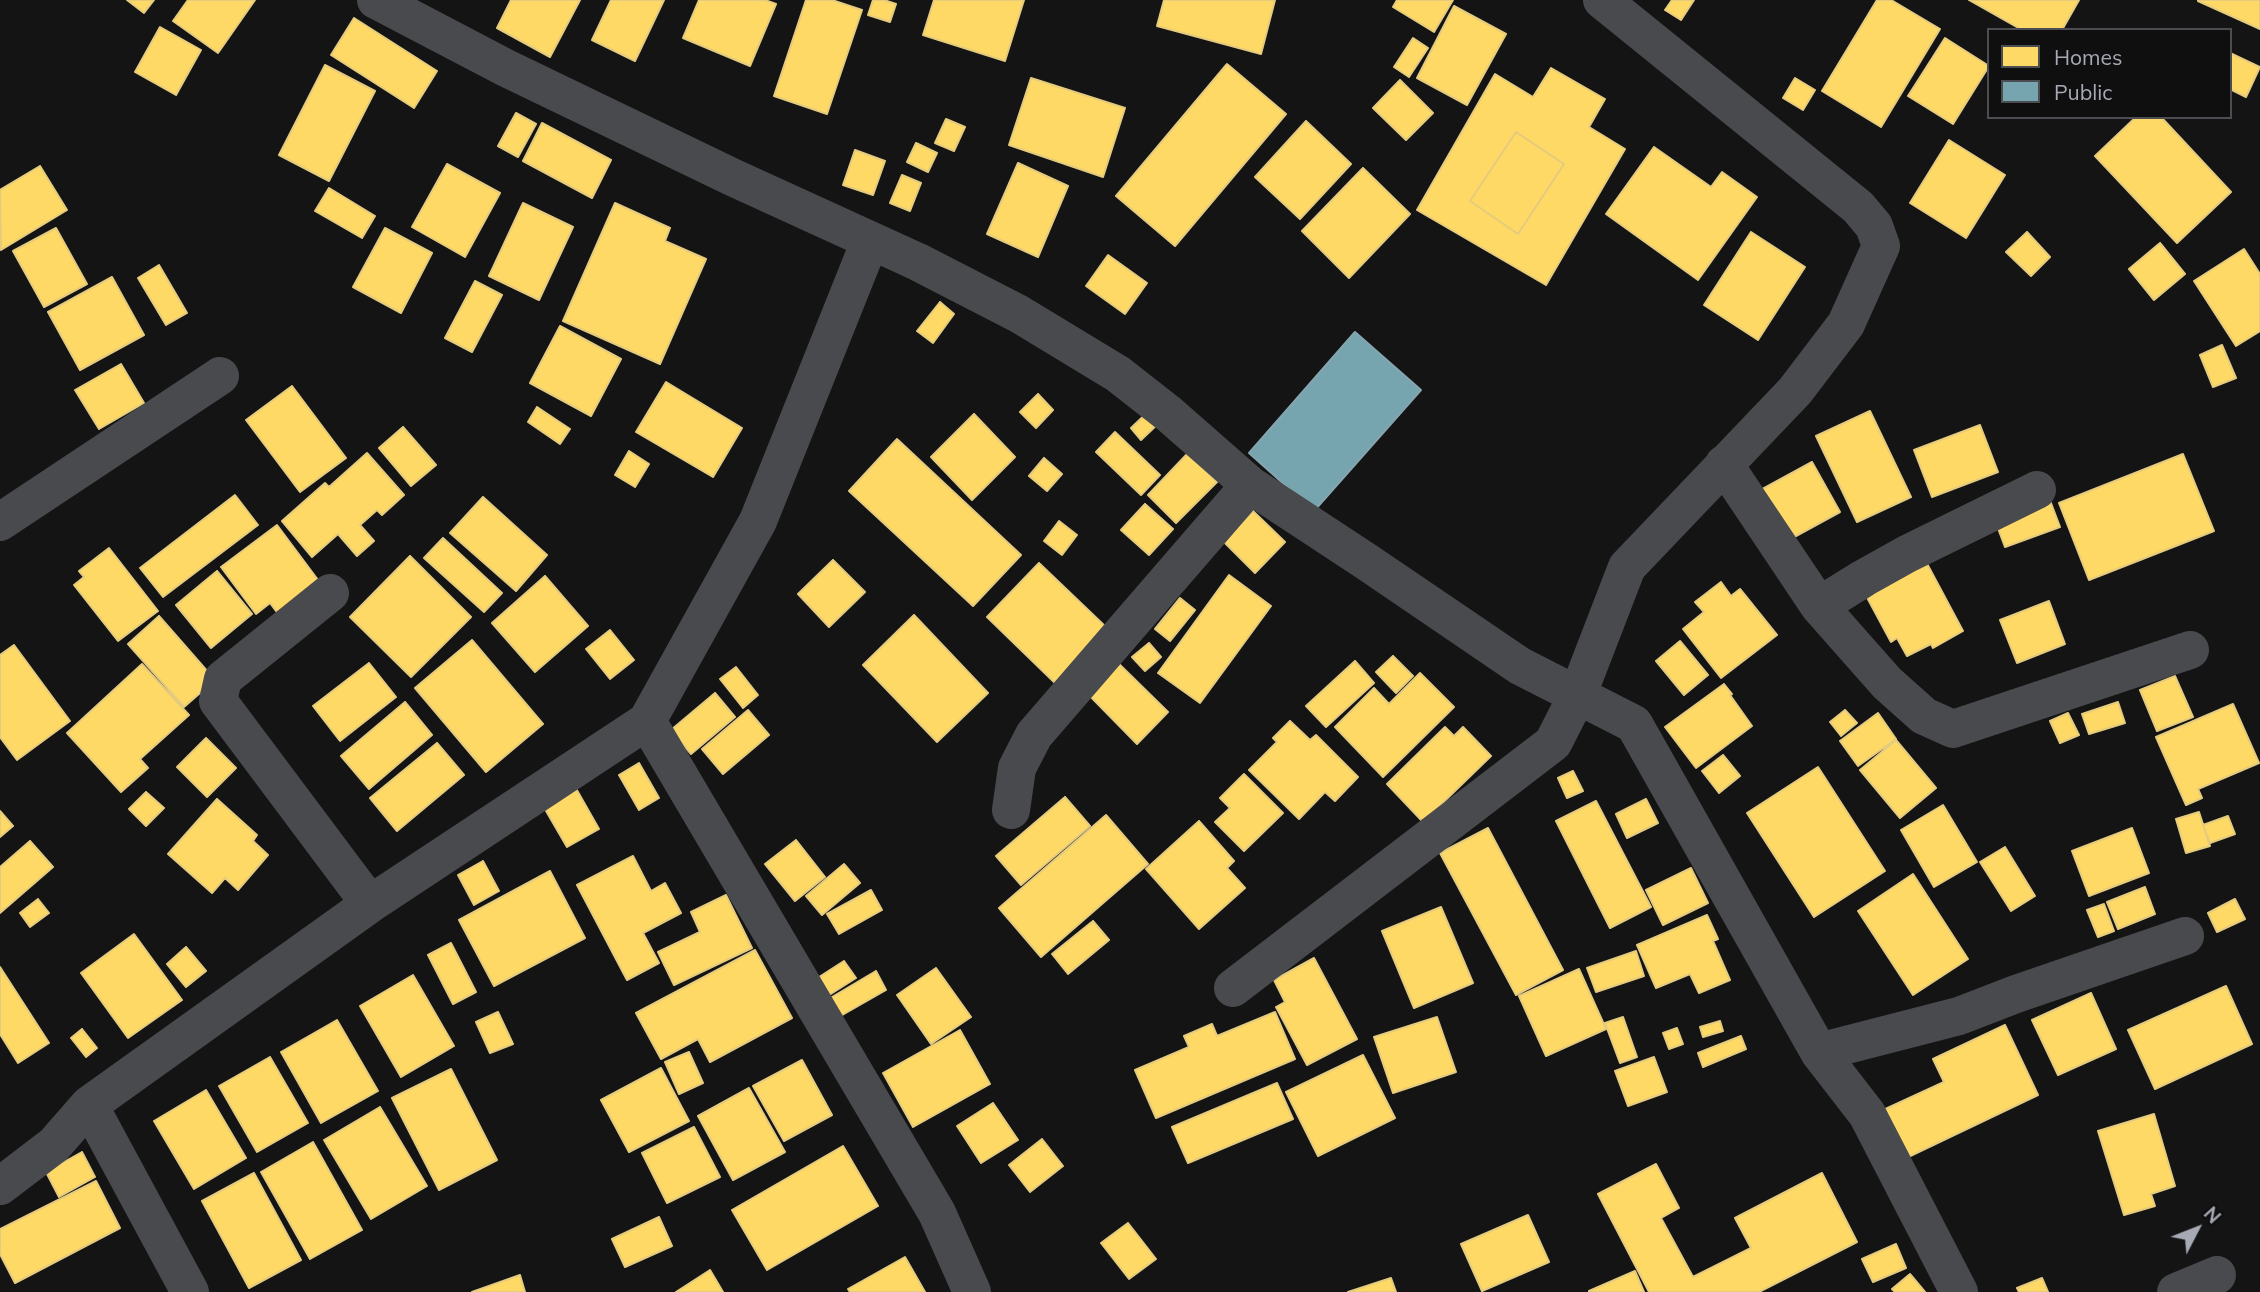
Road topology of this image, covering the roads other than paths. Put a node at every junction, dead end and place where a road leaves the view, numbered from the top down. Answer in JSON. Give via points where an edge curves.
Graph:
{"nodes":[{"id":1,"x":376,"y":0,"type":"edge"},
{"id":2,"x":1602,"y":0,"type":"edge"},
{"id":3,"x":870,"y":241,"type":"junction"},
{"id":4,"x":220,"y":376,"type":"dead end"},
{"id":5,"x":1724,"y":464,"type":"junction"},
{"id":6,"x":1250,"y":485,"type":"junction"},
{"id":7,"x":2037,"y":490,"type":"dead end"},
{"id":8,"x":0,"y":522,"type":"edge"},
{"id":9,"x":330,"y":593,"type":"dead end"},
{"id":10,"x":1819,"y":606,"type":"junction"},
{"id":11,"x":2190,"y":650,"type":"dead end"},
{"id":12,"x":1578,"y":694,"type":"junction"},
{"id":13,"x":647,"y":721,"type":"junction"},
{"id":14,"x":1011,"y":810,"type":"dead end"},
{"id":15,"x":370,"y":904,"type":"junction"},
{"id":16,"x":2185,"y":936,"type":"dead end"},
{"id":17,"x":1233,"y":988,"type":"dead end"},
{"id":18,"x":1819,"y":1052,"type":"junction"},
{"id":19,"x":89,"y":1105,"type":"junction"},
{"id":20,"x":0,"y":1186,"type":"edge"},
{"id":21,"x":2217,"y":1275,"type":"dead end"},
{"id":22,"x":191,"y":1292,"type":"edge"},
{"id":23,"x":972,"y":1292,"type":"edge"},
{"id":24,"x":1959,"y":1292,"type":"edge"},
{"id":25,"x":2176,"y":1292,"type":"edge"}],
"edges":[{"from":1,"to":3,"type":"street","via":[[506,68]]},
{"from":2,"to":5,"type":"street","via":[[1858,207],[1874,226],[1881,246],[1846,324],[1795,391]]},
{"from":3,"to":6,"type":"street","via":[[1019,314],[1118,374]]},
{"from":3,"to":13,"type":"street","via":[[758,521]]},
{"from":4,"to":8,"type":"street"},
{"from":5,"to":10,"type":"street"},
{"from":5,"to":12,"type":"street","via":[[1627,567]]},
{"from":6,"to":12,"type":"street","via":[[1520,666]]},
{"from":6,"to":14,"type":"street","via":[[1034,736],[1017,768]]},
{"from":7,"to":10,"type":"street","via":[[1907,554]]},
{"from":9,"to":15,"type":"street","via":[[223,679],[218,701]]},
{"from":10,"to":11,"type":"street","via":[[1887,683],[1924,716],[1954,729]]},
{"from":12,"to":17,"type":"street","via":[[1553,743]]},
{"from":12,"to":18,"type":"street","via":[[1634,724]]},
{"from":13,"to":15,"type":"street"},
{"from":13,"to":23,"type":"street","via":[[937,1213]]},
{"from":15,"to":19,"type":"street"},
{"from":16,"to":18,"type":"street","via":[[1959,1016]]},
{"from":18,"to":24,"type":"street","via":[[1867,1114]]},
{"from":19,"to":20,"type":"street","via":[[54,1145]]},
{"from":19,"to":22,"type":"street"},
{"from":21,"to":25,"type":"street"}]}
